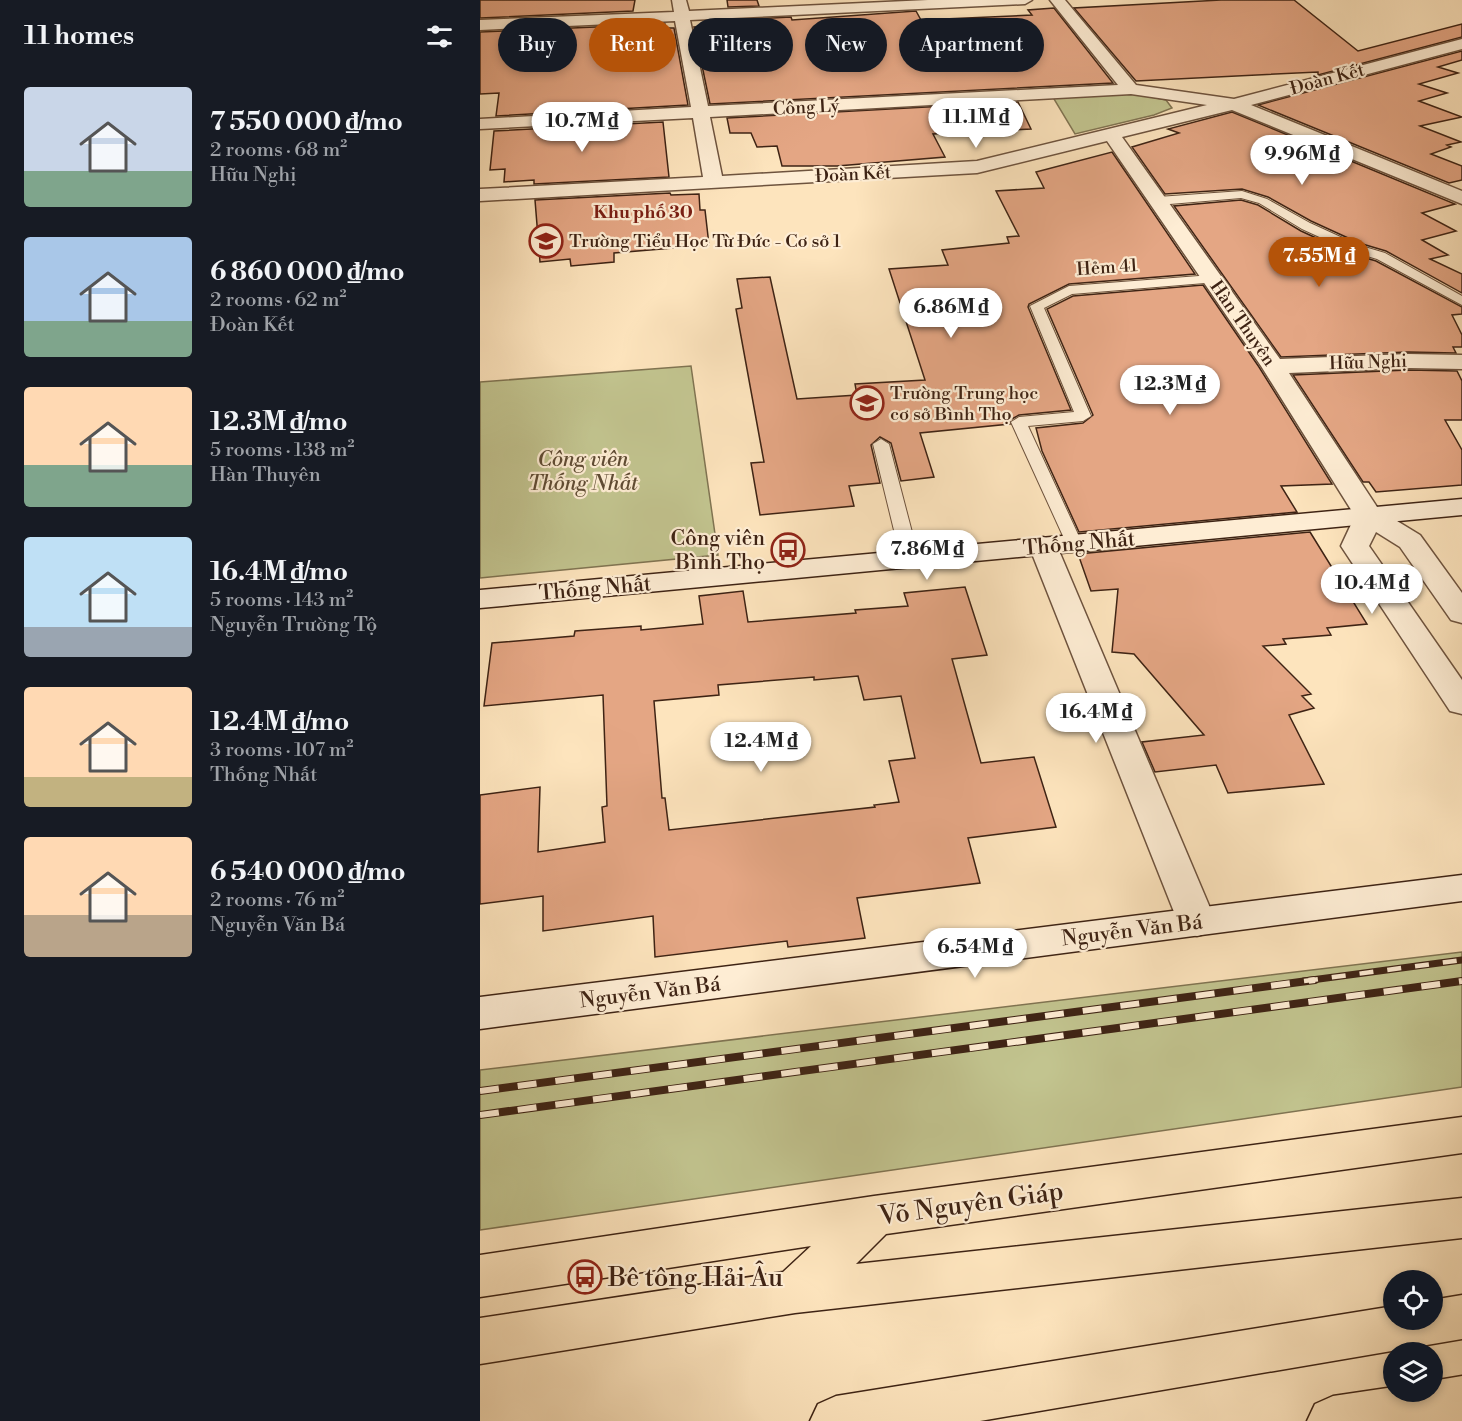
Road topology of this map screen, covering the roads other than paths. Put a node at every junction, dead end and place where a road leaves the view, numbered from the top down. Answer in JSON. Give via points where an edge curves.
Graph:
{"nodes":[{"id":1,"x":1026,"y":0,"type":"edge"},
{"id":2,"x":1057,"y":0,"type":"edge"},
{"id":3,"x":680,"y":8,"type":"edge"},
{"id":4,"x":480,"y":25,"type":"edge"},
{"id":5,"x":1462,"y":44,"type":"edge"},
{"id":6,"x":1131,"y":89,"type":"junction"},
{"id":7,"x":1234,"y":104,"type":"junction"},
{"id":8,"x":701,"y":112,"type":"junction"},
{"id":9,"x":480,"y":124,"type":"edge"},
{"id":10,"x":1111,"y":134,"type":"junction"},
{"id":11,"x":714,"y":182,"type":"junction"},
{"id":12,"x":480,"y":195,"type":"edge"},
{"id":13,"x":1462,"y":198,"type":"edge"},
{"id":14,"x":1158,"y":201,"type":"junction"},
{"id":15,"x":1212,"y":279,"type":"junction"},
{"id":16,"x":1462,"y":301,"type":"edge"},
{"id":17,"x":1462,"y":362,"type":"edge"},
{"id":18,"x":1273,"y":366,"type":"junction"},
{"id":19,"x":881,"y":444,"type":"dead end"},
{"id":20,"x":1462,"y":507,"type":"edge"},
{"id":21,"x":1370,"y":516,"type":"junction"},
{"id":22,"x":1058,"y":545,"type":"junction"},
{"id":23,"x":910,"y":559,"type":"junction"},
{"id":24,"x":480,"y":599,"type":"edge"},
{"id":25,"x":1462,"y":614,"type":"edge"},
{"id":26,"x":1462,"y":704,"type":"edge"},
{"id":27,"x":1462,"y":888,"type":"edge"},
{"id":28,"x":1197,"y":922,"type":"junction"},
{"id":29,"x":480,"y":1013,"type":"edge"},
{"id":30,"x":1462,"y":1135,"type":"edge"},
{"id":31,"x":874,"y":1216,"type":"junction"},
{"id":32,"x":1462,"y":1218,"type":"edge"},
{"id":33,"x":480,"y":1276,"type":"edge"},
{"id":34,"x":795,"y":1292,"type":"junction"},
{"id":35,"x":1462,"y":1317,"type":"edge"},
{"id":36,"x":480,"y":1341,"type":"edge"},
{"id":37,"x":1462,"y":1400,"type":"edge"},
{"id":38,"x":836,"y":1421,"type":"edge"},
{"id":39,"x":1333,"y":1421,"type":"edge"}],
"edges":[{"from":1,"to":3,"type":"street"},
{"from":2,"to":6,"type":"street"},
{"from":3,"to":4,"type":"street"},
{"from":3,"to":8,"type":"street"},
{"from":5,"to":7,"type":"street","name":"Đoàn Kết"},
{"from":6,"to":7,"type":"street","name":"Công Lý"},
{"from":6,"to":8,"type":"street","name":"Công Lý"},
{"from":7,"to":10,"type":"street","name":"Đoàn Kết"},
{"from":7,"to":13,"type":"street"},
{"from":8,"to":9,"type":"street","name":"Công Lý"},
{"from":8,"to":11,"type":"street"},
{"from":10,"to":11,"type":"street","name":"Đoàn Kết","via":[[977,167]]},
{"from":10,"to":14,"type":"street","name":"Hàn Thuyên"},
{"from":11,"to":12,"type":"street","name":"Đoàn Kết"},
{"from":14,"to":15,"type":"street","name":"Hàn Thuyên"},
{"from":14,"to":16,"type":"lane","via":[[1242,194],[1354,248],[1381,256]]},
{"from":15,"to":18,"type":"street","name":"Hàn Thuyên"},
{"from":15,"to":22,"type":"lane","name":"Hẻm 41","via":[[1069,290],[1037,306],[1083,416],[1019,422]]},
{"from":17,"to":18,"type":"street","name":"Hữu Nghị"},
{"from":18,"to":21,"type":"street","name":"Hàn Thuyên"},
{"from":19,"to":23,"type":"lane"},
{"from":20,"to":21,"type":"street","name":"Thống Nhất"},
{"from":21,"to":22,"type":"street","name":"Thống Nhất"},
{"from":21,"to":25,"type":"street","name":"Hàn Thuyên","via":[[1410,542]]},
{"from":21,"to":26,"type":"street","via":[[1356,546]]},
{"from":22,"to":23,"type":"street","name":"Thống Nhất"},
{"from":22,"to":28,"type":"street"},
{"from":23,"to":24,"type":"street","name":"Thống Nhất"},
{"from":27,"to":28,"type":"street","name":"Nguyễn Văn Bá"},
{"from":28,"to":29,"type":"street","name":"Nguyễn Văn Bá"},
{"from":30,"to":31,"type":"highway","name":"Võ Nguyên Giáp"},
{"from":31,"to":33,"type":"highway","name":"Võ Nguyên Giáp"},
{"from":31,"to":34,"type":"highway"},
{"from":32,"to":34,"type":"highway"},
{"from":34,"to":36,"type":"highway"},
{"from":35,"to":38,"type":"highway"},
{"from":37,"to":39,"type":"highway"}]}
